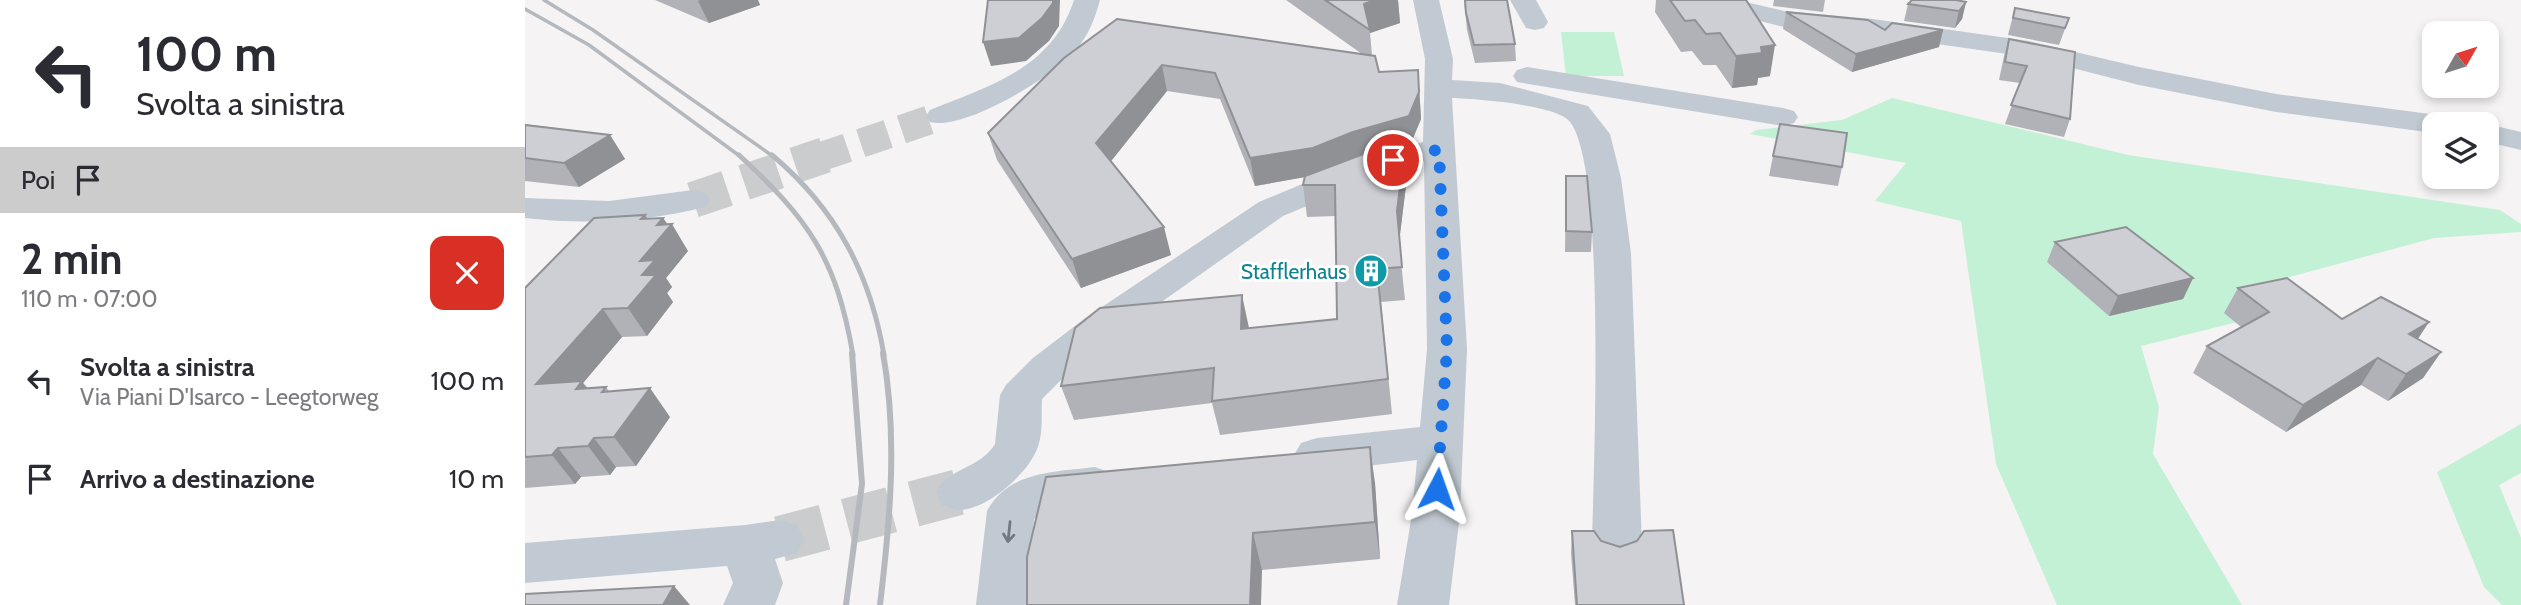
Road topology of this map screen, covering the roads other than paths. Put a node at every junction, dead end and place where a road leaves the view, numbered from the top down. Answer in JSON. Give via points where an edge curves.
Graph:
{"nodes":[{"id":1,"x":1087,"y":0,"type":"edge"},
{"id":2,"x":1426,"y":0,"type":"edge"},
{"id":3,"x":1705,"y":0,"type":"edge"},
{"id":4,"x":1438,"y":74,"type":"junction"},
{"id":5,"x":941,"y":117,"type":"tunnel mouth"},
{"id":6,"x":1783,"y":117,"type":"dead end"},
{"id":7,"x":2422,"y":122,"type":"edge"},
{"id":8,"x":2499,"y":136,"type":"edge"},
{"id":9,"x":2521,"y":141,"type":"edge"},
{"id":10,"x":1439,"y":150,"type":"junction"},
{"id":11,"x":693,"y":200,"type":"tunnel mouth"},
{"id":12,"x":525,"y":208,"type":"edge"},
{"id":13,"x":1441,"y":441,"type":"junction"},
{"id":14,"x":1278,"y":460,"type":"edge"},
{"id":15,"x":1131,"y":480,"type":"edge"},
{"id":16,"x":959,"y":492,"type":"tunnel mouth"},
{"id":17,"x":1617,"y":546,"type":"edge"},
{"id":18,"x":525,"y":563,"type":"edge"},
{"id":19,"x":749,"y":605,"type":"edge"},
{"id":20,"x":1002,"y":605,"type":"edge"},
{"id":21,"x":1423,"y":605,"type":"edge"}],
"edges":[{"from":1,"to":5,"type":"street","via":[[1072,37],[1043,68]]},
{"from":2,"to":4,"type":"street"},
{"from":3,"to":7,"type":"street","via":[[1784,19],[2029,49],[2276,103]]},
{"from":4,"to":6,"type":"street"},
{"from":4,"to":10,"type":"street"},
{"from":4,"to":17,"type":"street","via":[[1577,112],[1594,134],[1613,253]]},
{"from":8,"to":9,"type":"street"},
{"from":10,"to":13,"type":"street","via":[[1447,349]]},
{"from":10,"to":16,"type":"street","via":[[1417,152],[1369,168],[1272,209],[1098,328],[1021,395],[1017,444],[1007,463]]},
{"from":11,"to":12,"type":"street","via":[[595,214]]},
{"from":13,"to":14,"type":"street"},
{"from":13,"to":21,"type":"street"},
{"from":15,"to":20,"type":"street","one_way":true,"via":[[1037,492],[1011,511]]},
{"from":18,"to":19,"type":"street","via":[[762,542],[758,583]]}]}
